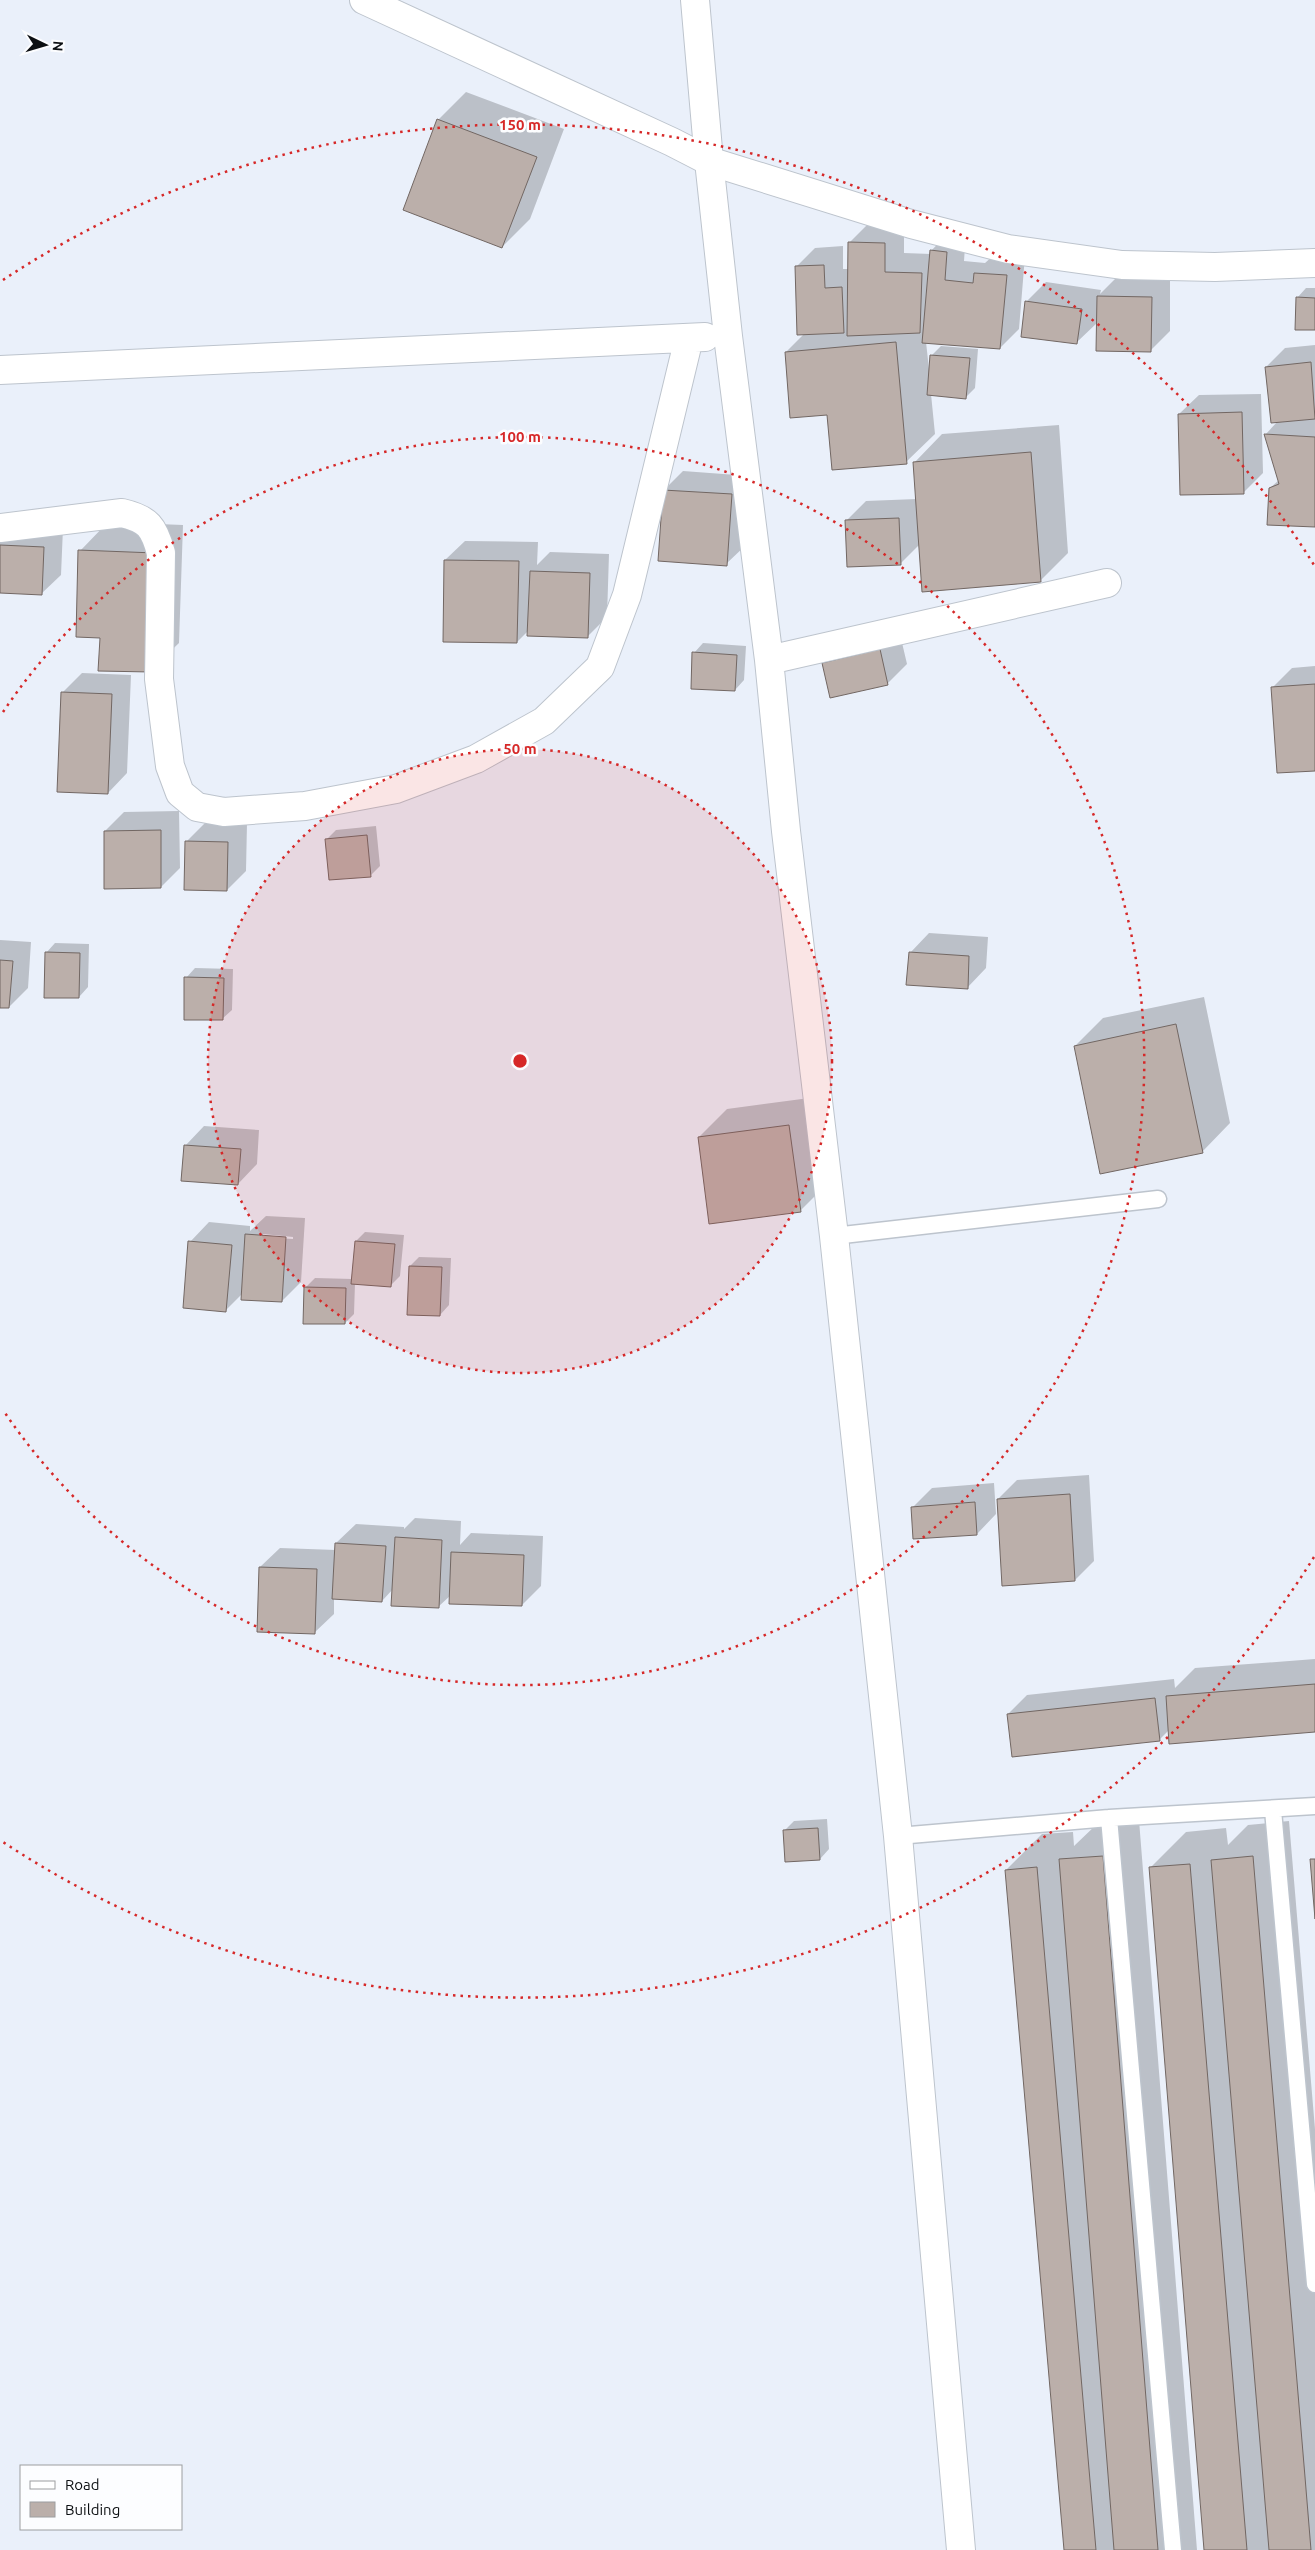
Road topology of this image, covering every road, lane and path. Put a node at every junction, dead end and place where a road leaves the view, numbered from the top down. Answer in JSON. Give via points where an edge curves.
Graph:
{"nodes":[{"id":1,"x":364,"y":0,"type":"edge"},
{"id":2,"x":695,"y":0,"type":"edge"},
{"id":3,"x":709,"y":161,"type":"junction"},
{"id":4,"x":1315,"y":263,"type":"edge"},
{"id":5,"x":728,"y":336,"type":"junction"},
{"id":6,"x":689,"y":338,"type":"junction"},
{"id":7,"x":0,"y":370,"type":"edge"},
{"id":8,"x":0,"y":528,"type":"edge"},
{"id":9,"x":1107,"y":583,"type":"dead end"},
{"id":10,"x":769,"y":660,"type":"junction"},
{"id":11,"x":1158,"y":1199,"type":"dead end"},
{"id":12,"x":834,"y":1236,"type":"junction"},
{"id":13,"x":1315,"y":1806,"type":"edge"},
{"id":14,"x":1273,"y":1810,"type":"junction"},
{"id":15,"x":1109,"y":1818,"type":"junction"},
{"id":16,"x":898,"y":1836,"type":"junction"},
{"id":17,"x":1315,"y":2284,"type":"edge"},
{"id":18,"x":961,"y":2550,"type":"edge"},
{"id":19,"x":1173,"y":2550,"type":"edge"}],
"edges":[{"from":1,"to":3,"type":"street"},
{"from":2,"to":3,"type":"street"},
{"from":3,"to":4,"type":"street","via":[[911,224],[1008,249],[1122,265],[1215,267]]},
{"from":3,"to":5,"type":"street"},
{"from":5,"to":6,"type":"street"},
{"from":5,"to":10,"type":"street"},
{"from":6,"to":7,"type":"street"},
{"from":6,"to":8,"type":"street","via":[[627,595],[600,667],[544,721],[476,759],[396,789],[305,806],[224,812],[197,806],[180,793],[170,766],[159,679],[161,553],[156,534],[141,518],[122,513]]},
{"from":9,"to":10,"type":"street"},
{"from":10,"to":12,"type":"street"},
{"from":11,"to":12,"type":"lane"},
{"from":12,"to":16,"type":"street"},
{"from":13,"to":14,"type":"lane"},
{"from":14,"to":15,"type":"lane"},
{"from":14,"to":17,"type":"lane"},
{"from":15,"to":16,"type":"lane"},
{"from":15,"to":19,"type":"lane"},
{"from":16,"to":18,"type":"street"}]}
